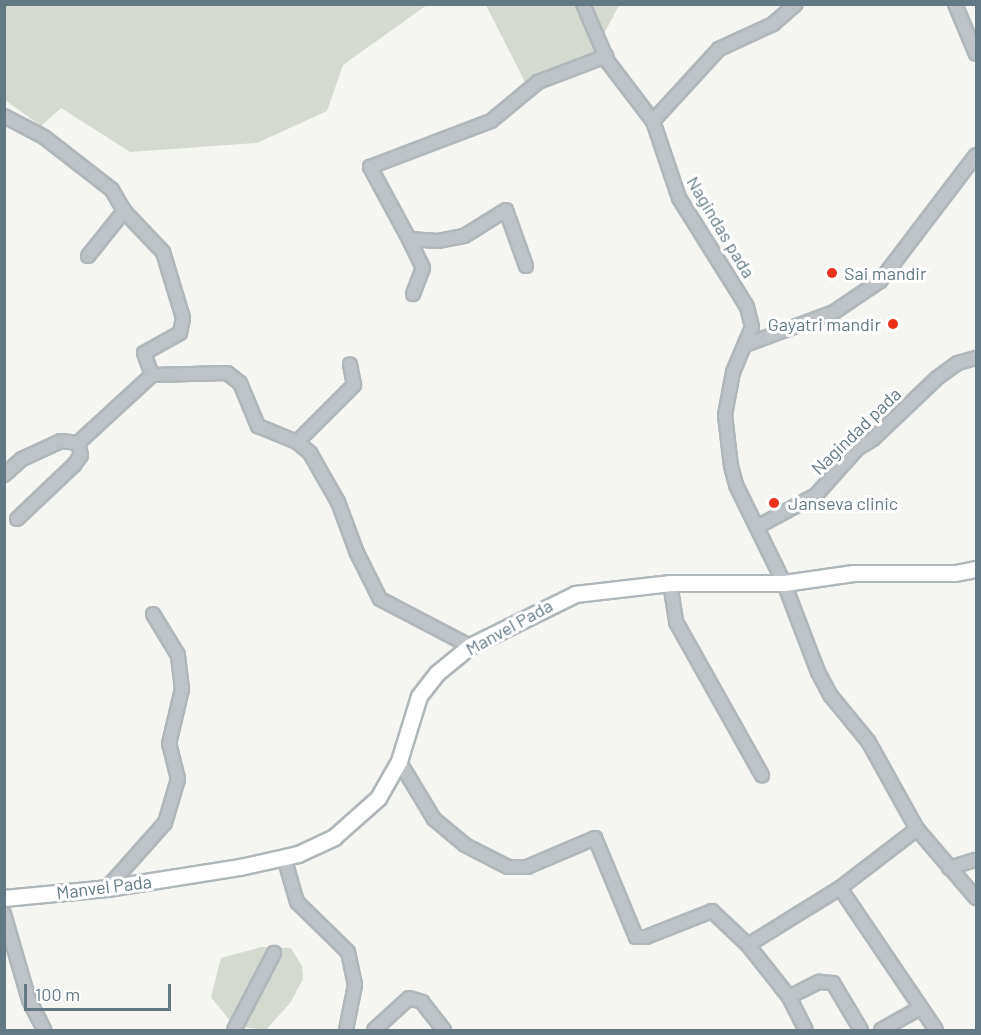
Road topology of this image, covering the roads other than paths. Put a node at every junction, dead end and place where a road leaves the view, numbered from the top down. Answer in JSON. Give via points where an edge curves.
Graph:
{"nodes":[{"id":1,"x":583,"y":4,"type":"edge"},
{"id":2,"x":796,"y":4,"type":"edge"},
{"id":3,"x":955,"y":4,"type":"edge"},
{"id":4,"x":976,"y":54,"type":"edge"},
{"id":5,"x":606,"y":57,"type":"junction"},
{"id":6,"x":4,"y":116,"type":"edge"},
{"id":7,"x":653,"y":121,"type":"junction"},
{"id":8,"x":976,"y":155,"type":"edge"},
{"id":9,"x":124,"y":211,"type":"junction"},
{"id":10,"x":409,"y":239,"type":"junction"},
{"id":11,"x":88,"y":256,"type":"dead end"},
{"id":12,"x":526,"y":266,"type":"dead end"},
{"id":13,"x":413,"y":294,"type":"dead end"},
{"id":14,"x":748,"y":344,"type":"junction"},
{"id":15,"x":976,"y":358,"type":"edge"},
{"id":16,"x":350,"y":364,"type":"dead end"},
{"id":17,"x":152,"y":375,"type":"junction"},
{"id":18,"x":297,"y":442,"type":"junction"},
{"id":19,"x":78,"y":443,"type":"junction"},
{"id":20,"x":4,"y":476,"type":"edge"},
{"id":21,"x":17,"y":519,"type":"dead end"},
{"id":22,"x":757,"y":527,"type":"junction"},
{"id":23,"x":976,"y":569,"type":"edge"},
{"id":24,"x":670,"y":583,"type":"junction"},
{"id":25,"x":784,"y":583,"type":"junction"},
{"id":26,"x":153,"y":614,"type":"dead end"},
{"id":27,"x":470,"y":646,"type":"junction"},
{"id":28,"x":399,"y":760,"type":"junction"},
{"id":29,"x":762,"y":775,"type":"dead end"},
{"id":30,"x":917,"y":829,"type":"junction"},
{"id":31,"x":284,"y":857,"type":"junction"},
{"id":32,"x":976,"y":860,"type":"edge"},
{"id":33,"x":949,"y":868,"type":"junction"},
{"id":34,"x":107,"y":888,"type":"junction"},
{"id":35,"x":840,"y":888,"type":"junction"},
{"id":36,"x":4,"y":898,"type":"edge"},
{"id":37,"x":976,"y":898,"type":"edge"},
{"id":38,"x":4,"y":914,"type":"edge"},
{"id":39,"x":748,"y":945,"type":"junction"},
{"id":40,"x":274,"y":953,"type":"dead end"},
{"id":41,"x":789,"y":997,"type":"junction"},
{"id":42,"x":920,"y":1008,"type":"junction"},
{"id":43,"x":44,"y":1030,"type":"edge"},
{"id":44,"x":234,"y":1030,"type":"edge"},
{"id":45,"x":346,"y":1030,"type":"edge"},
{"id":46,"x":374,"y":1030,"type":"edge"},
{"id":47,"x":444,"y":1030,"type":"edge"},
{"id":48,"x":806,"y":1030,"type":"edge"},
{"id":49,"x":861,"y":1030,"type":"edge"},
{"id":50,"x":880,"y":1030,"type":"edge"},
{"id":51,"x":936,"y":1030,"type":"edge"}],
"edges":[{"from":1,"to":5,"type":"street","name":"Nagindas pada"},
{"from":2,"to":7,"type":"street","via":[[773,24],[719,49]]},
{"from":3,"to":4,"type":"street"},
{"from":5,"to":7,"type":"street","name":"Nagindas pada"},
{"from":5,"to":10,"type":"street","via":[[538,82],[491,121],[370,167]]},
{"from":6,"to":9,"type":"street","via":[[44,137],[86,168],[112,190]]},
{"from":7,"to":14,"type":"street","name":"Nagindas pada","via":[[679,198],[747,307],[752,327]]},
{"from":8,"to":14,"type":"street","via":[[880,281],[834,312]]},
{"from":9,"to":11,"type":"street"},
{"from":9,"to":17,"type":"street","via":[[163,252],[183,318],[180,333],[144,353]]},
{"from":10,"to":12,"type":"street","via":[[438,241],[464,236],[506,210]]},
{"from":10,"to":13,"type":"street","via":[[423,268]]},
{"from":14,"to":22,"type":"street","name":"Nagindas pada","via":[[733,372],[725,415],[736,485]]},
{"from":15,"to":22,"type":"street","name":"Nagindad pada","via":[[958,363],[937,378],[873,439],[857,449],[816,495]]},
{"from":16,"to":18,"type":"street","via":[[354,385]]},
{"from":17,"to":18,"type":"street","via":[[233,375],[258,426]]},
{"from":17,"to":19,"type":"street"},
{"from":18,"to":27,"type":"street","via":[[310,453],[338,502],[380,599]]},
{"from":19,"to":20,"type":"street","via":[[61,441],[22,459]]},
{"from":19,"to":21,"type":"street","via":[[81,455],[74,465]]},
{"from":22,"to":25,"type":"street","name":"Nagindas pada"},
{"from":23,"to":25,"type":"main road","name":"Manvel Pada","via":[[955,573],[853,573]]},
{"from":24,"to":25,"type":"main road","name":"Manvel Pada"},
{"from":24,"to":27,"type":"main road","name":"Manvel Pada","via":[[575,594]]},
{"from":24,"to":29,"type":"street","via":[[676,622]]},
{"from":25,"to":30,"type":"street","name":"Nagindas pada","via":[[827,690],[868,741]]},
{"from":26,"to":34,"type":"street","via":[[178,655],[182,689],[169,744],[178,779],[165,823]]},
{"from":27,"to":28,"type":"main road","name":"Manvel Pada","via":[[437,673],[419,696]]},
{"from":28,"to":31,"type":"main road","name":"Manvel Pada","via":[[378,798],[346,829],[298,854]]},
{"from":28,"to":39,"type":"street","via":[[434,819],[465,845],[508,867],[527,867],[590,838],[598,840],[636,937],[646,937],[712,911]]},
{"from":30,"to":33,"type":"street","name":"Nagindas pada"},
{"from":30,"to":35,"type":"street"},
{"from":31,"to":34,"type":"main road","name":"Manvel Pada"},
{"from":31,"to":45,"type":"street","via":[[297,902],[348,952],[355,986]]},
{"from":32,"to":33,"type":"street"},
{"from":33,"to":37,"type":"street","name":"Nagindas pada"},
{"from":34,"to":36,"type":"main road","name":"Manvel Pada"},
{"from":35,"to":39,"type":"street"},
{"from":35,"to":42,"type":"street"},
{"from":38,"to":43,"type":"street","via":[[29,1000]]},
{"from":39,"to":41,"type":"street"},
{"from":40,"to":44,"type":"street"},
{"from":41,"to":48,"type":"street"},
{"from":41,"to":49,"type":"street","via":[[819,982],[833,982]]},
{"from":42,"to":50,"type":"street"},
{"from":42,"to":51,"type":"street"},
{"from":46,"to":47,"type":"street","via":[[409,998],[422,1002]]}]}
